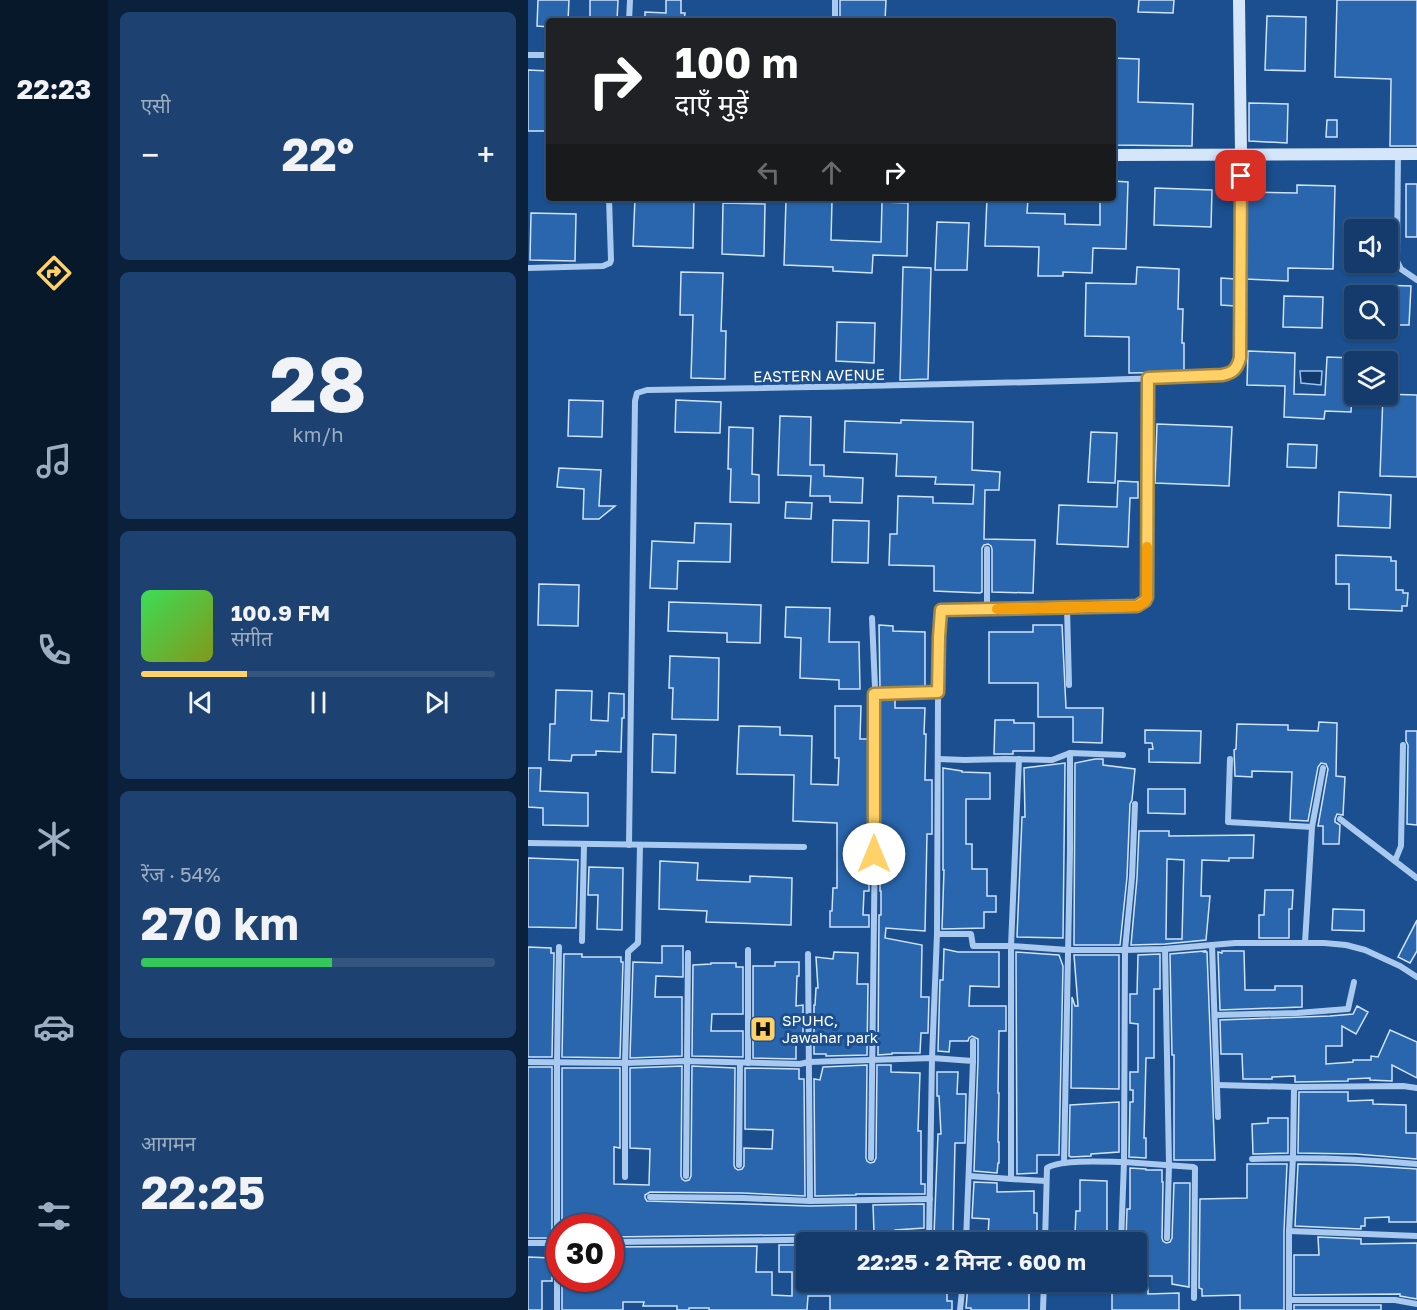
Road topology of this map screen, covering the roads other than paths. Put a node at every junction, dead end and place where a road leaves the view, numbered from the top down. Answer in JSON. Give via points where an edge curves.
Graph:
{"nodes":[{"id":1,"x":630,"y":0,"type":"edge"},
{"id":2,"x":835,"y":0,"type":"edge"},
{"id":3,"x":1239,"y":0,"type":"edge"},
{"id":4,"x":629,"y":18,"type":"edge"},
{"id":5,"x":835,"y":18,"type":"edge"},
{"id":6,"x":528,"y":55,"type":"edge"},
{"id":7,"x":546,"y":55,"type":"edge"},
{"id":8,"x":1241,"y":154,"type":"junction"},
{"id":9,"x":1398,"y":154,"type":"junction"},
{"id":10,"x":1417,"y":154,"type":"edge"},
{"id":11,"x":1116,"y":155,"type":"edge"},
{"id":12,"x":609,"y":201,"type":"edge"},
{"id":13,"x":528,"y":268,"type":"edge"},
{"id":14,"x":1417,"y":280,"type":"edge"},
{"id":15,"x":1148,"y":378,"type":"junction"},
{"id":16,"x":987,"y":549,"type":"dead end"},
{"id":17,"x":1067,"y":607,"type":"junction"},
{"id":18,"x":987,"y":609,"type":"junction"},
{"id":19,"x":872,"y":618,"type":"dead end"},
{"id":20,"x":1069,"y":685,"type":"dead end"},
{"id":21,"x":938,"y":692,"type":"junction"},
{"id":22,"x":874,"y":694,"type":"junction"},
{"id":23,"x":1403,"y":746,"type":"dead end"},
{"id":24,"x":1070,"y":753,"type":"junction"},
{"id":25,"x":1123,"y":755,"type":"dead end"},
{"id":26,"x":938,"y":759,"type":"junction"},
{"id":27,"x":1018,"y":759,"type":"junction"},
{"id":28,"x":1230,"y":759,"type":"dead end"},
{"id":29,"x":1323,"y":768,"type":"dead end"},
{"id":30,"x":1135,"y":804,"type":"dead end"},
{"id":31,"x":1341,"y":819,"type":"dead end"},
{"id":32,"x":1312,"y":827,"type":"junction"},
{"id":33,"x":528,"y":843,"type":"edge"},
{"id":34,"x":584,"y":844,"type":"junction"},
{"id":35,"x":629,"y":845,"type":"junction"},
{"id":36,"x":640,"y":845,"type":"junction"},
{"id":37,"x":804,"y":847,"type":"dead end"},
{"id":38,"x":1395,"y":861,"type":"junction"},
{"id":39,"x":1417,"y":878,"type":"edge"},
{"id":40,"x":937,"y":934,"type":"junction"},
{"id":41,"x":582,"y":941,"type":"dead end"},
{"id":42,"x":1305,"y":943,"type":"junction"},
{"id":43,"x":1212,"y":945,"type":"junction"},
{"id":44,"x":1011,"y":946,"type":"junction"},
{"id":45,"x":559,"y":947,"type":"dead end"},
{"id":46,"x":1165,"y":949,"type":"junction"},
{"id":47,"x":748,"y":950,"type":"dead end"},
{"id":48,"x":1068,"y":950,"type":"junction"},
{"id":49,"x":1125,"y":950,"type":"junction"},
{"id":50,"x":688,"y":953,"type":"dead end"},
{"id":51,"x":808,"y":954,"type":"dead end"},
{"id":52,"x":1417,"y":976,"type":"edge"},
{"id":53,"x":1354,"y":982,"type":"dead end"},
{"id":54,"x":1215,"y":1015,"type":"junction"},
{"id":55,"x":973,"y":1041,"type":"dead end"},
{"id":56,"x":932,"y":1058,"type":"junction"},
{"id":57,"x":872,"y":1060,"type":"junction"},
{"id":58,"x":686,"y":1061,"type":"junction"},
{"id":59,"x":973,"y":1061,"type":"junction"},
{"id":60,"x":528,"y":1062,"type":"edge"},
{"id":61,"x":557,"y":1062,"type":"junction"},
{"id":62,"x":809,"y":1062,"type":"junction"},
{"id":63,"x":625,"y":1063,"type":"junction"},
{"id":64,"x":740,"y":1063,"type":"junction"},
{"id":65,"x":748,"y":1063,"type":"junction"},
{"id":66,"x":1217,"y":1085,"type":"junction"},
{"id":67,"x":1295,"y":1087,"type":"junction"},
{"id":68,"x":1417,"y":1088,"type":"edge"},
{"id":69,"x":1218,"y":1117,"type":"dead end"},
{"id":70,"x":1293,"y":1157,"type":"junction"},
{"id":71,"x":871,"y":1158,"type":"dead end"},
{"id":72,"x":1252,"y":1159,"type":"dead end"},
{"id":73,"x":1124,"y":1162,"type":"junction"},
{"id":74,"x":1064,"y":1163,"type":"junction"},
{"id":75,"x":1417,"y":1164,"type":"edge"},
{"id":76,"x":739,"y":1165,"type":"dead end"},
{"id":77,"x":1169,"y":1165,"type":"junction"},
{"id":78,"x":686,"y":1176,"type":"dead end"},
{"id":79,"x":969,"y":1176,"type":"junction"},
{"id":80,"x":625,"y":1177,"type":"dead end"},
{"id":81,"x":1011,"y":1179,"type":"junction"},
{"id":82,"x":1046,"y":1181,"type":"junction"},
{"id":83,"x":651,"y":1197,"type":"dead end"},
{"id":84,"x":930,"y":1199,"type":"junction"},
{"id":85,"x":810,"y":1201,"type":"junction"},
{"id":86,"x":558,"y":1214,"type":"edge"},
{"id":87,"x":1289,"y":1231,"type":"junction"},
{"id":88,"x":930,"y":1232,"type":"edge"},
{"id":89,"x":966,"y":1232,"type":"edge"},
{"id":90,"x":1044,"y":1232,"type":"edge"},
{"id":91,"x":1121,"y":1232,"type":"edge"},
{"id":92,"x":1417,"y":1236,"type":"edge"},
{"id":93,"x":1167,"y":1238,"type":"dead end"},
{"id":94,"x":796,"y":1240,"type":"edge"},
{"id":95,"x":624,"y":1242,"type":"edge"},
{"id":96,"x":528,"y":1243,"type":"edge"},
{"id":97,"x":546,"y":1243,"type":"edge"},
{"id":98,"x":557,"y":1292,"type":"edge"},
{"id":99,"x":962,"y":1292,"type":"edge"},
{"id":100,"x":1044,"y":1292,"type":"edge"},
{"id":101,"x":1194,"y":1298,"type":"dead end"},
{"id":102,"x":1288,"y":1300,"type":"junction"},
{"id":103,"x":1417,"y":1304,"type":"edge"},
{"id":104,"x":557,"y":1310,"type":"edge"},
{"id":105,"x":960,"y":1310,"type":"edge"},
{"id":106,"x":1043,"y":1310,"type":"edge"},
{"id":107,"x":1289,"y":1310,"type":"edge"}],
"edges":[{"from":1,"to":4,"type":"street"},
{"from":2,"to":5,"type":"street"},
{"from":3,"to":8,"type":"street"},
{"from":6,"to":7,"type":"street"},
{"from":8,"to":9,"type":"street"},
{"from":8,"to":11,"type":"street"},
{"from":8,"to":15,"type":"street","name":"EASTERN AVENUE","via":[[1237,367],[1222,375]]},
{"from":9,"to":10,"type":"street"},
{"from":9,"to":14,"type":"street","via":[[1397,261],[1401,269]]},
{"from":12,"to":13,"type":"street","via":[[610,263]]},
{"from":15,"to":17,"type":"street","via":[[1147,597],[1137,606]]},
{"from":15,"to":35,"type":"street","name":"EASTERN AVENUE","via":[[637,393]]},
{"from":16,"to":18,"type":"street"},
{"from":17,"to":18,"type":"street"},
{"from":17,"to":20,"type":"street"},
{"from":18,"to":21,"type":"street","via":[[941,610]]},
{"from":19,"to":22,"type":"street"},
{"from":21,"to":22,"type":"street"},
{"from":21,"to":26,"type":"street"},
{"from":22,"to":57,"type":"street"},
{"from":23,"to":38,"type":"street","via":[[1401,846]]},
{"from":24,"to":25,"type":"street"},
{"from":24,"to":27,"type":"street","via":[[1052,760]]},
{"from":24,"to":48,"type":"street"},
{"from":26,"to":27,"type":"street"},
{"from":26,"to":40,"type":"street"},
{"from":27,"to":44,"type":"street"},
{"from":28,"to":32,"type":"street","via":[[1228,822]]},
{"from":29,"to":32,"type":"street"},
{"from":30,"to":49,"type":"street"},
{"from":31,"to":38,"type":"street"},
{"from":32,"to":42,"type":"street"},
{"from":33,"to":34,"type":"street"},
{"from":34,"to":35,"type":"street"},
{"from":34,"to":41,"type":"street"},
{"from":35,"to":36,"type":"street"},
{"from":36,"to":37,"type":"street"},
{"from":36,"to":63,"type":"street","via":[[638,943],[628,952]]},
{"from":38,"to":39,"type":"street"},
{"from":40,"to":44,"type":"street","via":[[971,934],[973,946]]},
{"from":40,"to":56,"type":"street"},
{"from":42,"to":43,"type":"street"},
{"from":42,"to":52,"type":"street","via":[[1365,950]]},
{"from":43,"to":46,"type":"street"},
{"from":43,"to":54,"type":"street"},
{"from":44,"to":48,"type":"street"},
{"from":44,"to":81,"type":"street"},
{"from":45,"to":61,"type":"street"},
{"from":46,"to":49,"type":"street"},
{"from":46,"to":77,"type":"street"},
{"from":47,"to":65,"type":"street"},
{"from":48,"to":49,"type":"street"},
{"from":48,"to":74,"type":"street"},
{"from":49,"to":73,"type":"street"},
{"from":50,"to":58,"type":"street"},
{"from":51,"to":62,"type":"street"},
{"from":53,"to":54,"type":"street","via":[[1348,1009]]},
{"from":54,"to":66,"type":"street"},
{"from":55,"to":59,"type":"street"},
{"from":56,"to":57,"type":"street"},
{"from":56,"to":59,"type":"street"},
{"from":56,"to":84,"type":"street"},
{"from":57,"to":62,"type":"street"},
{"from":57,"to":71,"type":"street"},
{"from":58,"to":63,"type":"street"},
{"from":58,"to":64,"type":"street"},
{"from":58,"to":78,"type":"street"},
{"from":59,"to":79,"type":"street"},
{"from":60,"to":61,"type":"street"},
{"from":61,"to":63,"type":"street"},
{"from":61,"to":86,"type":"street"},
{"from":62,"to":65,"type":"street"},
{"from":62,"to":85,"type":"street"},
{"from":63,"to":80,"type":"street"},
{"from":64,"to":65,"type":"street"},
{"from":64,"to":76,"type":"street"},
{"from":66,"to":67,"type":"street"},
{"from":66,"to":69,"type":"street"},
{"from":67,"to":68,"type":"street"},
{"from":67,"to":70,"type":"street"},
{"from":70,"to":72,"type":"street"},
{"from":70,"to":75,"type":"street"},
{"from":70,"to":87,"type":"street"},
{"from":73,"to":74,"type":"street"},
{"from":73,"to":77,"type":"street"},
{"from":73,"to":91,"type":"street"},
{"from":74,"to":82,"type":"street","via":[[1048,1166]]},
{"from":77,"to":93,"type":"street"},
{"from":77,"to":101,"type":"street","via":[[1196,1169]]},
{"from":79,"to":81,"type":"street"},
{"from":79,"to":89,"type":"street"},
{"from":81,"to":82,"type":"street"},
{"from":82,"to":90,"type":"street"},
{"from":83,"to":85,"type":"street"},
{"from":84,"to":85,"type":"street"},
{"from":84,"to":88,"type":"street"},
{"from":87,"to":92,"type":"street"},
{"from":87,"to":102,"type":"street"},
{"from":94,"to":95,"type":"street"},
{"from":96,"to":97,"type":"street"},
{"from":98,"to":104,"type":"street"},
{"from":99,"to":105,"type":"street"},
{"from":100,"to":106,"type":"street"},
{"from":102,"to":103,"type":"street","via":[[1395,1300]]},
{"from":102,"to":107,"type":"street"}]}
